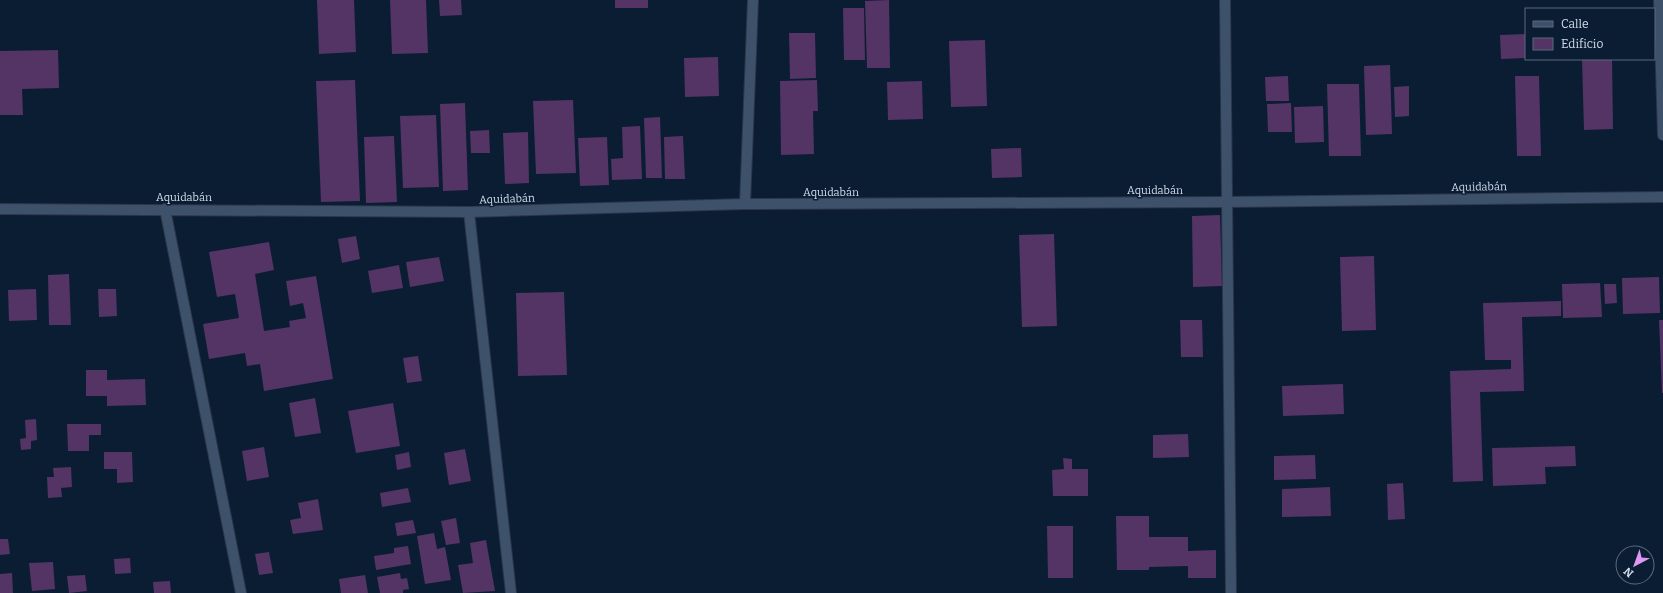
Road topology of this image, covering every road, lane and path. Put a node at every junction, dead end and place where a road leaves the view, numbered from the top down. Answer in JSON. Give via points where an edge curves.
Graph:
{"nodes":[{"id":1,"x":754,"y":0,"type":"edge"},
{"id":2,"x":1225,"y":0,"type":"edge"},
{"id":3,"x":1659,"y":0,"type":"edge"},
{"id":4,"x":1663,"y":135,"type":"edge"},
{"id":5,"x":1663,"y":198,"type":"edge"},
{"id":6,"x":1227,"y":202,"type":"junction"},
{"id":7,"x":745,"y":204,"type":"junction"},
{"id":8,"x":0,"y":209,"type":"edge"},
{"id":9,"x":165,"y":209,"type":"junction"},
{"id":10,"x":469,"y":212,"type":"junction"},
{"id":11,"x":240,"y":593,"type":"edge"},
{"id":12,"x":510,"y":593,"type":"edge"},
{"id":13,"x":1230,"y":593,"type":"edge"}],
"edges":[{"from":1,"to":7,"type":"street"},
{"from":2,"to":6,"type":"street"},
{"from":3,"to":4,"type":"street"},
{"from":5,"to":6,"type":"street","name":"Aquidabán"},
{"from":6,"to":7,"type":"street","name":"Aquidabán"},
{"from":6,"to":13,"type":"street"},
{"from":7,"to":10,"type":"street","name":"Aquidabán"},
{"from":8,"to":9,"type":"street","name":"Aquidabán"},
{"from":9,"to":10,"type":"street","name":"Aquidabán"},
{"from":9,"to":11,"type":"street"},
{"from":10,"to":12,"type":"street"}]}
